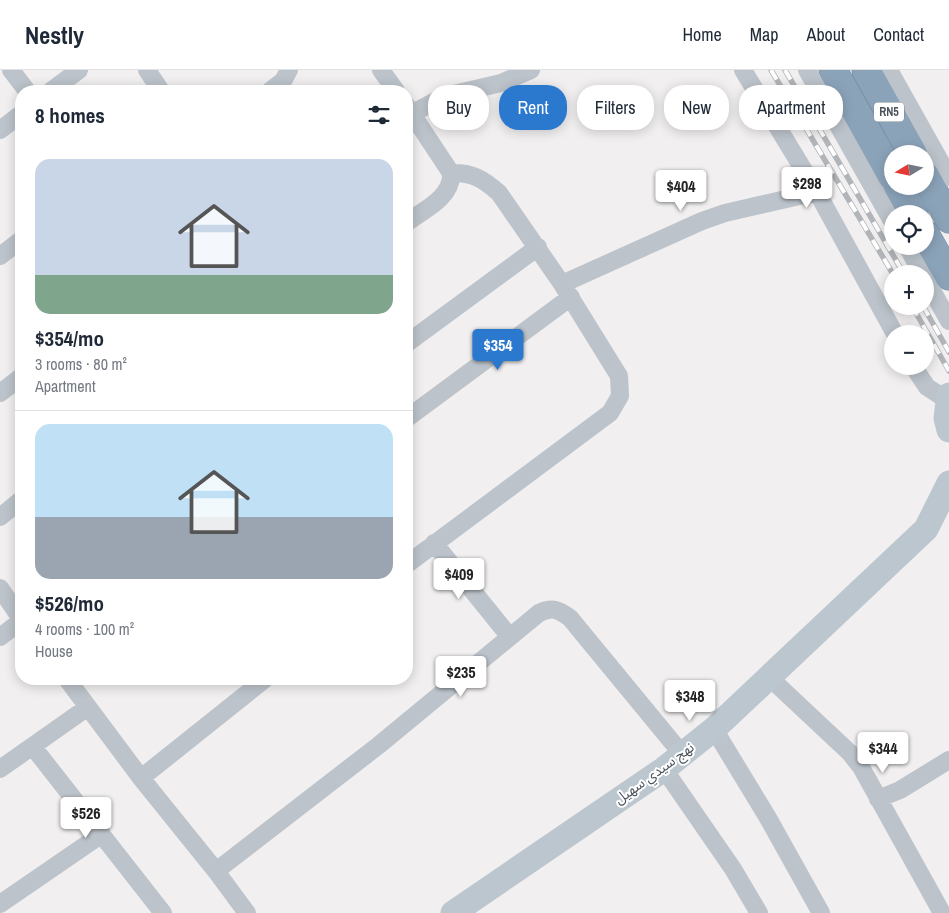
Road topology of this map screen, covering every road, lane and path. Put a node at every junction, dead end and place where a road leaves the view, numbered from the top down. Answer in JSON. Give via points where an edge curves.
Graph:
{"nodes":[{"id":1,"x":11,"y":70,"type":"edge"},
{"id":2,"x":79,"y":70,"type":"edge"},
{"id":3,"x":147,"y":70,"type":"edge"},
{"id":4,"x":289,"y":70,"type":"edge"},
{"id":5,"x":381,"y":70,"type":"edge"},
{"id":6,"x":531,"y":70,"type":"edge"},
{"id":7,"x":743,"y":70,"type":"edge"},
{"id":8,"x":807,"y":70,"type":"edge"},
{"id":9,"x":833,"y":70,"type":"edge"},
{"id":10,"x":866,"y":70,"type":"edge"},
{"id":11,"x":889,"y":70,"type":"edge"},
{"id":12,"x":22,"y":85,"type":"edge"},
{"id":13,"x":59,"y":85,"type":"edge"},
{"id":14,"x":157,"y":85,"type":"edge"},
{"id":15,"x":278,"y":85,"type":"edge"},
{"id":16,"x":392,"y":85,"type":"edge"},
{"id":17,"x":413,"y":108,"type":"edge"},
{"id":18,"x":413,"y":114,"type":"edge"},
{"id":19,"x":15,"y":119,"type":"edge"},
{"id":20,"x":0,"y":130,"type":"edge"},
{"id":21,"x":908,"y":145,"type":"edge"},
{"id":22,"x":884,"y":162,"type":"edge"},
{"id":23,"x":451,"y":173,"type":"junction"},
{"id":24,"x":949,"y":177,"type":"edge"},
{"id":25,"x":817,"y":192,"type":"junction"},
{"id":26,"x":934,"y":192,"type":"edge"},
{"id":27,"x":884,"y":207,"type":"edge"},
{"id":28,"x":413,"y":218,"type":"edge"},
{"id":29,"x":949,"y":219,"type":"edge"},
{"id":30,"x":15,"y":245,"type":"edge"},
{"id":31,"x":538,"y":247,"type":"junction"},
{"id":32,"x":934,"y":250,"type":"edge"},
{"id":33,"x":0,"y":256,"type":"edge"},
{"id":34,"x":949,"y":276,"type":"edge"},
{"id":35,"x":566,"y":291,"type":"junction"},
{"id":36,"x":934,"y":294,"type":"edge"},
{"id":37,"x":949,"y":321,"type":"edge"},
{"id":38,"x":890,"y":325,"type":"edge"},
{"id":39,"x":413,"y":339,"type":"edge"},
{"id":40,"x":920,"y":375,"type":"edge"},
{"id":41,"x":15,"y":382,"type":"edge"},
{"id":42,"x":0,"y":393,"type":"edge"},
{"id":43,"x":948,"y":397,"type":"edge"},
{"id":44,"x":413,"y":413,"type":"edge"},
{"id":45,"x":949,"y":430,"type":"edge"},
{"id":46,"x":949,"y":483,"type":"edge"},
{"id":47,"x":15,"y":505,"type":"edge"},
{"id":48,"x":0,"y":517,"type":"edge"},
{"id":49,"x":937,"y":526,"type":"edge"},
{"id":50,"x":434,"y":543,"type":"junction"},
{"id":51,"x":413,"y":560,"type":"edge"},
{"id":52,"x":0,"y":588,"type":"edge"},
{"id":53,"x":15,"y":611,"type":"edge"},
{"id":54,"x":15,"y":625,"type":"edge"},
{"id":55,"x":0,"y":637,"type":"edge"},
{"id":56,"x":510,"y":637,"type":"junction"},
{"id":57,"x":770,"y":678,"type":"junction"},
{"id":58,"x":72,"y":685,"type":"edge"},
{"id":59,"x":257,"y":685,"type":"edge"},
{"id":60,"x":88,"y":707,"type":"junction"},
{"id":61,"x":714,"y":729,"type":"junction"},
{"id":62,"x":33,"y":747,"type":"junction"},
{"id":63,"x":949,"y":760,"type":"edge"},
{"id":64,"x":673,"y":762,"type":"junction"},
{"id":65,"x":0,"y":768,"type":"edge"},
{"id":66,"x":141,"y":778,"type":"junction"},
{"id":67,"x":878,"y":799,"type":"junction"},
{"id":68,"x":102,"y":834,"type":"junction"},
{"id":69,"x":216,"y":871,"type":"junction"},
{"id":70,"x":0,"y":904,"type":"edge"},
{"id":71,"x":757,"y":912,"type":"edge"},
{"id":72,"x":162,"y":913,"type":"edge"},
{"id":73,"x":247,"y":913,"type":"edge"},
{"id":74,"x":453,"y":913,"type":"edge"},
{"id":75,"x":820,"y":913,"type":"edge"},
{"id":76,"x":942,"y":913,"type":"edge"}],
"edges":[{"from":1,"to":12,"type":"street"},
{"from":2,"to":13,"type":"street"},
{"from":3,"to":14,"type":"street"},
{"from":4,"to":15,"type":"street"},
{"from":5,"to":16,"type":"street"},
{"from":6,"to":17,"type":"street","via":[[501,83],[445,96]]},
{"from":7,"to":25,"type":"street"},
{"from":8,"to":27,"type":"street"},
{"from":9,"to":22,"type":"highway","number":"RN5"},
{"from":10,"to":21,"type":"highway","number":"RN5"},
{"from":11,"to":24,"type":"street"},
{"from":18,"to":23,"type":"street"},
{"from":19,"to":20,"type":"street"},
{"from":23,"to":28,"type":"street","via":[[451,181],[443,196]]},
{"from":23,"to":31,"type":"street","via":[[469,174],[486,181],[499,193]]},
{"from":25,"to":35,"type":"street","via":[[702,221]]},
{"from":25,"to":38,"type":"street"},
{"from":26,"to":29,"type":"highway"},
{"from":30,"to":33,"type":"street"},
{"from":31,"to":35,"type":"street"},
{"from":31,"to":39,"type":"street"},
{"from":32,"to":34,"type":"highway"},
{"from":35,"to":44,"type":"street"},
{"from":35,"to":50,"type":"street","via":[[619,376],[621,386],[616,405],[610,413]]},
{"from":36,"to":37,"type":"street"},
{"from":40,"to":43,"type":"street","via":[[927,387]]},
{"from":41,"to":42,"type":"street"},
{"from":43,"to":45,"type":"main road","via":[[946,418]]},
{"from":46,"to":49,"type":"main road","name":"نهج سيدي سهيل"},
{"from":47,"to":48,"type":"street"},
{"from":49,"to":57,"type":"main road","name":"نهج سيدي سهيل"},
{"from":50,"to":51,"type":"street"},
{"from":50,"to":56,"type":"street"},
{"from":52,"to":53,"type":"street"},
{"from":54,"to":55,"type":"street"},
{"from":56,"to":64,"type":"street","via":[[539,613],[550,608],[560,610],[570,618]]},
{"from":56,"to":69,"type":"street"},
{"from":57,"to":61,"type":"main road","name":"نهج سيدي سهيل"},
{"from":57,"to":67,"type":"street","via":[[850,753]]},
{"from":58,"to":60,"type":"street"},
{"from":59,"to":66,"type":"street"},
{"from":60,"to":62,"type":"street"},
{"from":60,"to":66,"type":"street"},
{"from":61,"to":64,"type":"main road","name":"نهج سيدي سهيل"},
{"from":61,"to":75,"type":"street"},
{"from":62,"to":65,"type":"street"},
{"from":62,"to":68,"type":"street"},
{"from":63,"to":67,"type":"street","via":[[900,790]]},
{"from":64,"to":71,"type":"street"},
{"from":64,"to":74,"type":"main road","name":"نهج سيدي سهيل"},
{"from":66,"to":69,"type":"street"},
{"from":67,"to":76,"type":"street"},
{"from":68,"to":70,"type":"street"},
{"from":68,"to":72,"type":"street"},
{"from":69,"to":73,"type":"street"}]}
